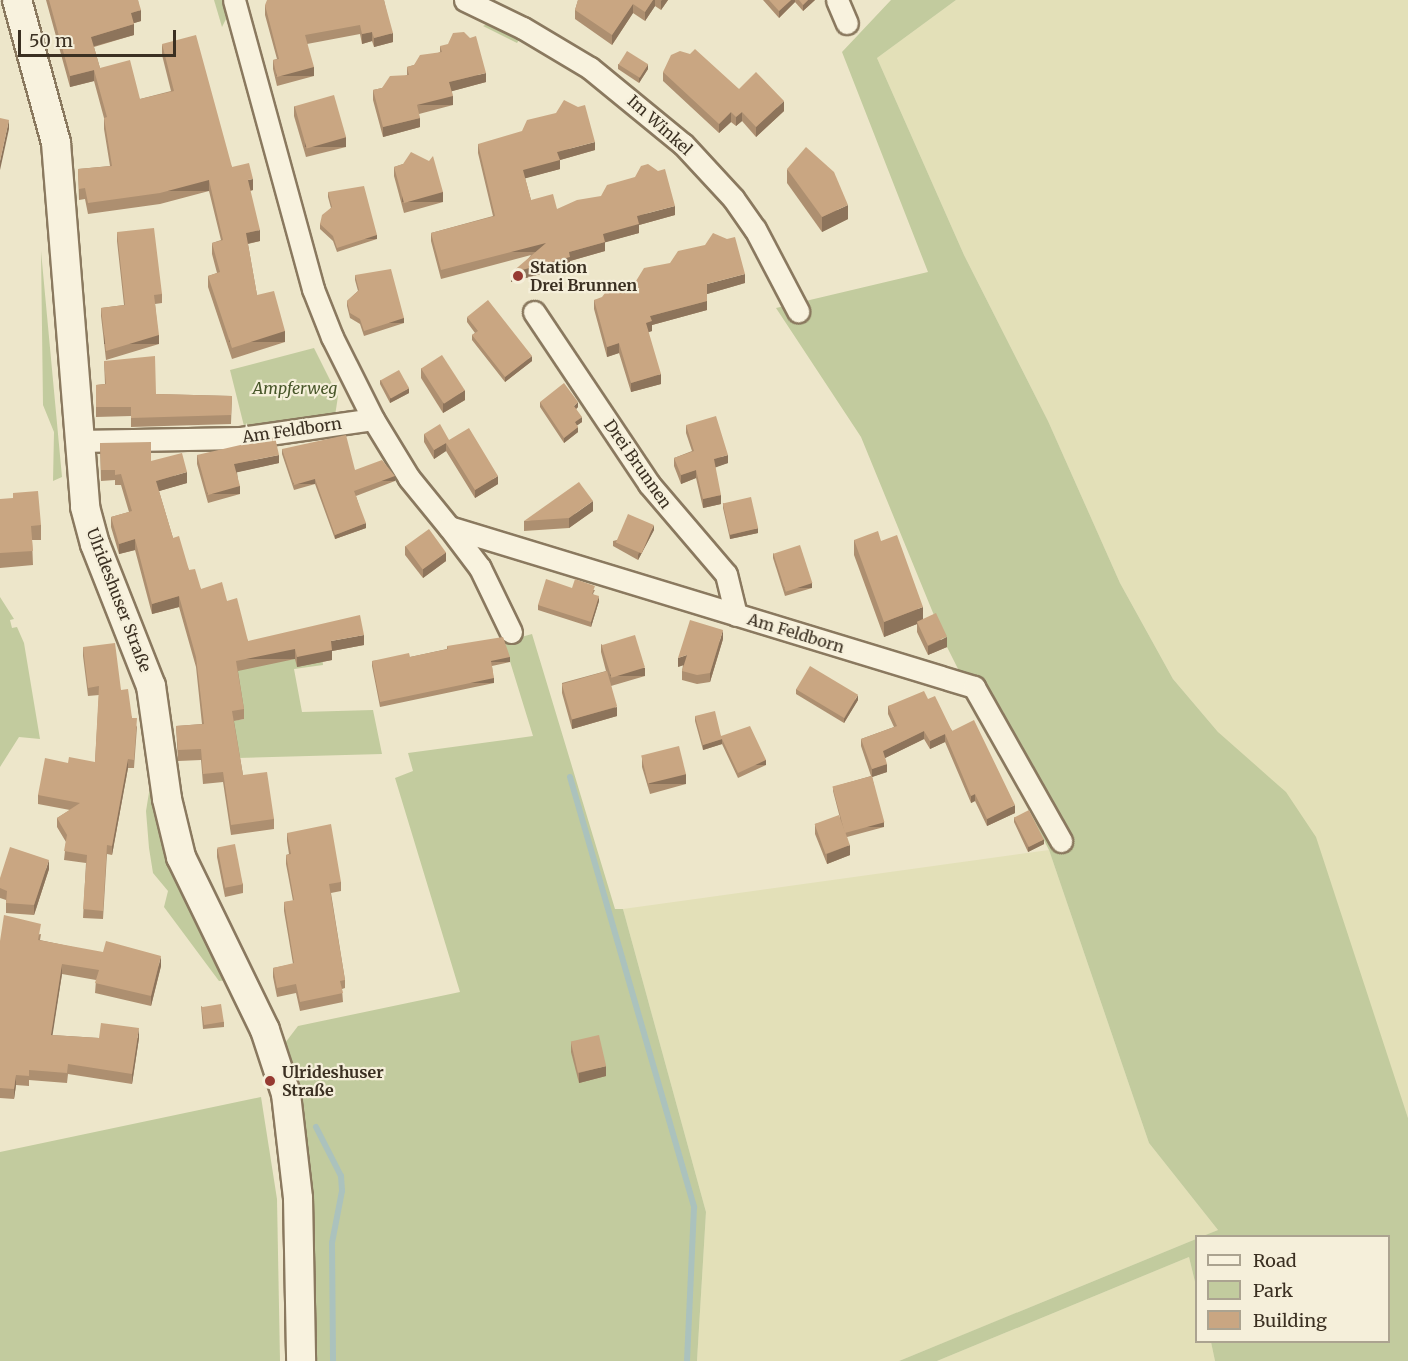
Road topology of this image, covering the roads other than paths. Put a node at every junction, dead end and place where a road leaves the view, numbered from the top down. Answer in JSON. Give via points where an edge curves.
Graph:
{"nodes":[{"id":1,"x":17,"y":0,"type":"edge"},
{"id":2,"x":234,"y":0,"type":"edge"},
{"id":3,"x":465,"y":0,"type":"edge"},
{"id":4,"x":837,"y":0,"type":"edge"},
{"id":5,"x":847,"y":23,"type":"dead end"},
{"id":6,"x":798,"y":311,"type":"dead end"},
{"id":7,"x":534,"y":312,"type":"dead end"},
{"id":8,"x":373,"y":419,"type":"junction"},
{"id":9,"x":79,"y":441,"type":"junction"},
{"id":10,"x":449,"y":527,"type":"junction"},
{"id":11,"x":736,"y":615,"type":"junction"},
{"id":12,"x":511,"y":632,"type":"dead end"},
{"id":13,"x":1061,"y":841,"type":"dead end"},
{"id":14,"x":301,"y":1361,"type":"edge"}],
"edges":[{"from":1,"to":9,"type":"street","name":"Ulrideshuser Straße","via":[[57,143]]},
{"from":2,"to":8,"type":"street","via":[[314,290],[332,337]]},
{"from":3,"to":6,"type":"street","name":"Im Winkel","via":[[523,28],[590,68],[683,144],[733,198],[755,229]]},
{"from":4,"to":5,"type":"street"},
{"from":7,"to":11,"type":"street","name":"Drei Brunnen","via":[[649,484],[726,574]]},
{"from":8,"to":9,"type":"street","name":"Am Feldborn","via":[[241,438]]},
{"from":8,"to":10,"type":"street","via":[[409,478]]},
{"from":9,"to":14,"type":"street","name":"Ulrideshuser Straße","via":[[85,507],[94,544],[151,686],[167,799],[182,857],[265,1030],[286,1094],[298,1198]]},
{"from":10,"to":11,"type":"street","name":"Am Feldborn"},
{"from":10,"to":12,"type":"street","via":[[480,568]]},
{"from":11,"to":13,"type":"street","name":"Am Feldborn","via":[[974,687]]}]}
